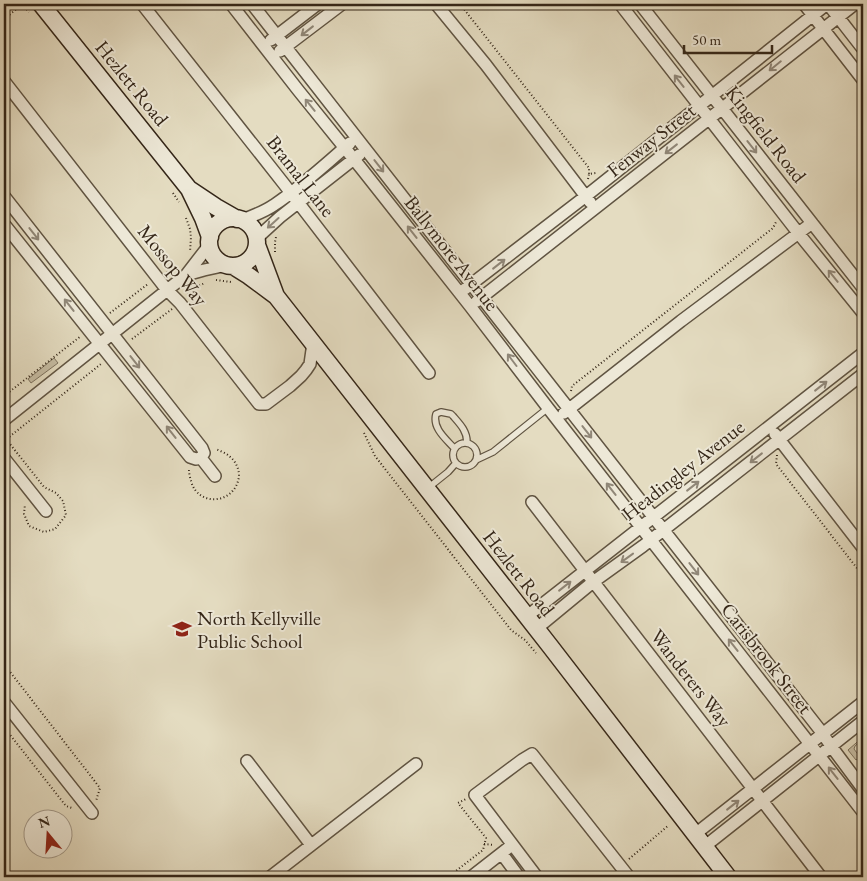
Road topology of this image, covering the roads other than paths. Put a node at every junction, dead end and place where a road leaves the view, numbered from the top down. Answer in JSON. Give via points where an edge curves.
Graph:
{"nodes":[{"id":1,"x":142,"y":4,"type":"edge"},
{"id":2,"x":231,"y":4,"type":"edge"},
{"id":3,"x":252,"y":4,"type":"edge"},
{"id":4,"x":318,"y":4,"type":"edge"},
{"id":5,"x":342,"y":4,"type":"edge"},
{"id":6,"x":436,"y":4,"type":"edge"},
{"id":7,"x":620,"y":4,"type":"edge"},
{"id":8,"x":640,"y":4,"type":"edge"},
{"id":9,"x":804,"y":4,"type":"edge"},
{"id":10,"x":827,"y":4,"type":"edge"},
{"id":11,"x":855,"y":4,"type":"edge"},
{"id":12,"x":35,"y":8,"type":"edge"},
{"id":13,"x":812,"y":14,"type":"junction"},
{"id":14,"x":838,"y":17,"type":"junction"},
{"id":15,"x":823,"y":28,"type":"junction"},
{"id":16,"x":277,"y":36,"type":"junction"},
{"id":17,"x":263,"y":45,"type":"junction"},
{"id":18,"x":286,"y":47,"type":"junction"},
{"id":19,"x":863,"y":49,"type":"edge"},
{"id":20,"x":272,"y":57,"type":"junction"},
{"id":21,"x":863,"y":80,"type":"edge"},
{"id":22,"x":4,"y":81,"type":"edge"},
{"id":23,"x":712,"y":96,"type":"junction"},
{"id":24,"x":699,"y":106,"type":"junction"},
{"id":25,"x":722,"y":109,"type":"junction"},
{"id":26,"x":709,"y":119,"type":"junction"},
{"id":27,"x":356,"y":138,"type":"junction"},
{"id":28,"x":345,"y":148,"type":"junction"},
{"id":29,"x":366,"y":149,"type":"junction"},
{"id":30,"x":354,"y":159,"type":"junction"},
{"id":31,"x":189,"y":189,"type":"junction"},
{"id":32,"x":291,"y":193,"type":"junction"},
{"id":33,"x":4,"y":196,"type":"edge"},
{"id":34,"x":586,"y":196,"type":"junction"},
{"id":35,"x":299,"y":203,"type":"junction"},
{"id":36,"x":594,"y":208,"type":"junction"},
{"id":37,"x":239,"y":219,"type":"junction"},
{"id":38,"x":812,"y":223,"type":"junction"},
{"id":39,"x":4,"y":224,"type":"edge"},
{"id":40,"x":799,"y":234,"type":"junction"},
{"id":41,"x":210,"y":240,"type":"junction"},
{"id":42,"x":257,"y":242,"type":"junction"},
{"id":43,"x":200,"y":265,"type":"junction"},
{"id":44,"x":230,"y":266,"type":"junction"},
{"id":45,"x":472,"y":285,"type":"junction"},
{"id":46,"x":863,"y":288,"type":"edge"},
{"id":47,"x":167,"y":290,"type":"junction"},
{"id":48,"x":460,"y":293,"type":"junction"},
{"id":49,"x":276,"y":296,"type":"junction"},
{"id":50,"x":482,"y":298,"type":"junction"},
{"id":51,"x":470,"y":306,"type":"junction"},
{"id":52,"x":863,"y":313,"type":"edge"},
{"id":53,"x":113,"y":334,"type":"junction"},
{"id":54,"x":313,"y":343,"type":"junction"},
{"id":55,"x":100,"y":344,"type":"junction"},
{"id":56,"x":863,"y":353,"type":"edge"},
{"id":57,"x":429,"y":373,"type":"dead end"},
{"id":58,"x":863,"y":374,"type":"edge"},
{"id":59,"x":548,"y":408,"type":"junction"},
{"id":60,"x":569,"y":410,"type":"junction"},
{"id":61,"x":557,"y":419,"type":"junction"},
{"id":62,"x":4,"y":420,"type":"edge"},
{"id":63,"x":770,"y":427,"type":"junction"},
{"id":64,"x":780,"y":440,"type":"junction"},
{"id":65,"x":467,"y":442,"type":"junction"},
{"id":66,"x":454,"y":448,"type":"junction"},
{"id":67,"x":4,"y":458,"type":"edge"},
{"id":68,"x":201,"y":458,"type":"junction"},
{"id":69,"x":476,"y":460,"type":"junction"},
{"id":70,"x":456,"y":463,"type":"junction"},
{"id":71,"x":214,"y":476,"type":"dead end"},
{"id":72,"x":426,"y":489,"type":"junction"},
{"id":73,"x":532,"y":502,"type":"dead end"},
{"id":74,"x":46,"y":511,"type":"dead end"},
{"id":75,"x":653,"y":518,"type":"junction"},
{"id":76,"x":641,"y":527,"type":"junction"},
{"id":77,"x":663,"y":530,"type":"junction"},
{"id":78,"x":651,"y":540,"type":"junction"},
{"id":79,"x":863,"y":548,"type":"edge"},
{"id":80,"x":585,"y":570,"type":"junction"},
{"id":81,"x":593,"y":582,"type":"junction"},
{"id":82,"x":531,"y":623,"type":"junction"},
{"id":83,"x":4,"y":702,"type":"edge"},
{"id":84,"x":863,"y":702,"type":"edge"},
{"id":85,"x":863,"y":721,"type":"edge"},
{"id":86,"x":823,"y":734,"type":"junction"},
{"id":87,"x":810,"y":744,"type":"junction"},
{"id":88,"x":831,"y":746,"type":"junction"},
{"id":89,"x":820,"y":755,"type":"junction"},
{"id":90,"x":247,"y":761,"type":"dead end"},
{"id":91,"x":416,"y":764,"type":"dead end"},
{"id":92,"x":863,"y":789,"type":"edge"},
{"id":93,"x":753,"y":790,"type":"junction"},
{"id":94,"x":762,"y":801,"type":"junction"},
{"id":95,"x":863,"y":812,"type":"edge"},
{"id":96,"x":92,"y":813,"type":"dead end"},
{"id":97,"x":699,"y":841,"type":"junction"},
{"id":98,"x":512,"y":845,"type":"junction"},
{"id":99,"x":311,"y":846,"type":"junction"},
{"id":100,"x":502,"y":854,"type":"junction"},
{"id":101,"x":270,"y":877,"type":"edge"},
{"id":102,"x":471,"y":877,"type":"edge"},
{"id":103,"x":519,"y":877,"type":"edge"},
{"id":104,"x":537,"y":877,"type":"edge"},
{"id":105,"x":629,"y":877,"type":"edge"},
{"id":106,"x":728,"y":877,"type":"edge"},
{"id":107,"x":820,"y":877,"type":"edge"}],
"edges":[{"from":1,"to":32,"type":"street","name":"Bramal Lane"},
{"from":2,"to":17,"type":"street","name":"Ballymore Avenue"},
{"from":3,"to":16,"type":"street","name":"Ballymore Avenue"},
{"from":4,"to":16,"type":"street"},
{"from":5,"to":18,"type":"street","one_way":true},
{"from":6,"to":34,"type":"street"},
{"from":24,"to":7,"type":"street","name":"Kingfield Road","one_way":true},
{"from":8,"to":23,"type":"street","name":"Kingfield Road"},
{"from":9,"to":13,"type":"street"},
{"from":10,"to":13,"type":"street","name":"Fenway Street"},
{"from":10,"to":14,"type":"street"},
{"from":11,"to":14,"type":"street","name":"Fenway Street"},
{"from":12,"to":31,"type":"main road","name":"Hezlett Road"},
{"from":13,"to":15,"type":"street"},
{"from":13,"to":23,"type":"street","name":"Fenway Street"},
{"from":14,"to":15,"type":"street","name":"Fenway Street"},
{"from":14,"to":19,"type":"street"},
{"from":15,"to":21,"type":"street"},
{"from":15,"to":25,"type":"street","name":"Fenway Street","one_way":true},
{"from":16,"to":17,"type":"street"},
{"from":16,"to":18,"type":"street","name":"Ballymore Avenue"},
{"from":17,"to":20,"type":"street","name":"Ballymore Avenue"},
{"from":18,"to":20,"type":"street"},
{"from":18,"to":27,"type":"street","name":"Ballymore Avenue"},
{"from":28,"to":20,"type":"street","name":"Ballymore Avenue","one_way":true},
{"from":22,"to":47,"type":"street","name":"Mossop Way"},
{"from":23,"to":24,"type":"street","name":"Fenway Street"},
{"from":23,"to":25,"type":"street","name":"Kingfield Road"},
{"from":24,"to":26,"type":"street","name":"Kingfield Road"},
{"from":24,"to":34,"type":"street","name":"Fenway Street"},
{"from":25,"to":26,"type":"street","name":"Fenway Street"},
{"from":25,"to":38,"type":"street","name":"Kingfield Road","one_way":true},
{"from":26,"to":36,"type":"street","name":"Fenway Street","one_way":true},
{"from":26,"to":40,"type":"street","name":"Kingfield Road"},
{"from":27,"to":28,"type":"street"},
{"from":27,"to":29,"type":"street","name":"Ballymore Avenue"},
{"from":28,"to":30,"type":"street","name":"Ballymore Avenue"},
{"from":28,"to":32,"type":"street"},
{"from":29,"to":30,"type":"street"},
{"from":29,"to":45,"type":"street","name":"Ballymore Avenue","one_way":true},
{"from":30,"to":35,"type":"street"},
{"from":48,"to":30,"type":"street","name":"Ballymore Avenue","one_way":true},
{"from":31,"to":37,"type":"main road","name":"Hezlett Road"},
{"from":31,"to":41,"type":"main road","name":"Hezlett Road"},
{"from":32,"to":35,"type":"street","name":"Bramal Lane"},
{"from":32,"to":37,"type":"street","via":[[261,212]]},
{"from":33,"to":53,"type":"street","one_way":true},
{"from":34,"to":36,"type":"street"},
{"from":45,"to":34,"type":"street","name":"Fenway Street","one_way":true},
{"from":35,"to":42,"type":"street","one_way":true,"via":[[275,221]]},
{"from":35,"to":57,"type":"street","name":"Bramal Lane"},
{"from":36,"to":50,"type":"street","name":"Fenway Street"},
{"from":37,"to":41,"type":"main road","via":[[226,219],[214,228]]},
{"from":37,"to":42,"type":"main road","via":[[250,225],[256,233]]},
{"from":38,"to":40,"type":"street"},
{"from":38,"to":46,"type":"street","name":"Kingfield Road"},
{"from":55,"to":39,"type":"street","one_way":true},
{"from":52,"to":40,"type":"street","name":"Kingfield Road","one_way":true},
{"from":40,"to":60,"type":"street","via":[[681,321]]},
{"from":41,"to":43,"type":"street"},
{"from":41,"to":44,"type":"main road","via":[[217,260]]},
{"from":42,"to":44,"type":"main road","via":[[250,260]]},
{"from":42,"to":49,"type":"main road","name":"Hezlett Road"},
{"from":43,"to":44,"type":"street"},
{"from":43,"to":47,"type":"street"},
{"from":44,"to":49,"type":"main road","name":"Hezlett Road"},
{"from":45,"to":48,"type":"street","name":"Fenway Street"},
{"from":45,"to":50,"type":"street","name":"Ballymore Avenue"},
{"from":47,"to":53,"type":"street"},
{"from":47,"to":54,"type":"street","name":"Mossop Way","via":[[259,404],[270,402],[301,376],[310,364]]},
{"from":48,"to":51,"type":"street","name":"Ballymore Avenue"},
{"from":49,"to":54,"type":"main road","name":"Hezlett Road"},
{"from":50,"to":51,"type":"street","name":"Fenway Street"},
{"from":50,"to":60,"type":"street","name":"Ballymore Avenue"},
{"from":59,"to":51,"type":"street","name":"Ballymore Avenue","one_way":true},
{"from":53,"to":55,"type":"street"},
{"from":53,"to":68,"type":"street","one_way":true,"via":[[202,448]]},
{"from":54,"to":72,"type":"main road","name":"Hezlett Road"},
{"from":55,"to":62,"type":"street"},
{"from":68,"to":55,"type":"street","one_way":true,"via":[[190,457]]},
{"from":63,"to":56,"type":"street","name":"Headingley Avenue","one_way":true},
{"from":58,"to":64,"type":"street","name":"Headingley Avenue"},
{"from":59,"to":61,"type":"street","name":"Ballymore Avenue"},
{"from":59,"to":69,"type":"lane","via":[[493,452]]},
{"from":60,"to":61,"type":"street"},
{"from":60,"to":75,"type":"street","name":"Ballymore Avenue","one_way":true},
{"from":76,"to":61,"type":"street","name":"Ballymore Avenue","one_way":true},
{"from":63,"to":64,"type":"street"},
{"from":75,"to":63,"type":"street","name":"Headingley Avenue","one_way":true},
{"from":64,"to":77,"type":"street","name":"Headingley Avenue","one_way":true},
{"from":64,"to":79,"type":"street"},
{"from":65,"to":66,"type":"lane"},
{"from":65,"to":66,"type":"lane","via":[[466,432],[451,414],[436,414],[436,424]]},
{"from":65,"to":69,"type":"lane","via":[[476,449]]},
{"from":66,"to":70,"type":"lane","via":[[452,456]]},
{"from":67,"to":74,"type":"street"},
{"from":68,"to":71,"type":"street"},
{"from":69,"to":70,"type":"lane","via":[[467,467]]},
{"from":70,"to":72,"type":"lane"},
{"from":72,"to":82,"type":"main road","name":"Hezlett Road"},
{"from":73,"to":80,"type":"street","name":"Wanderers Way"},
{"from":75,"to":76,"type":"street","name":"Headingley Avenue"},
{"from":75,"to":77,"type":"street","name":"Carisbrook Street"},
{"from":76,"to":78,"type":"street","name":"Carisbrook Street"},
{"from":76,"to":80,"type":"street","name":"Headingley Avenue"},
{"from":77,"to":78,"type":"street","name":"Headingley Avenue"},
{"from":77,"to":86,"type":"street","name":"Carisbrook Street","one_way":true},
{"from":78,"to":81,"type":"street","name":"Headingley Avenue","one_way":true},
{"from":87,"to":78,"type":"street","name":"Carisbrook Street","one_way":true},
{"from":80,"to":81,"type":"street","name":"Wanderers Way"},
{"from":82,"to":80,"type":"street","name":"Headingley Avenue","one_way":true},
{"from":81,"to":82,"type":"street","name":"Headingley Avenue"},
{"from":81,"to":93,"type":"street","name":"Wanderers Way"},
{"from":82,"to":97,"type":"main road","name":"Hezlett Road"},
{"from":83,"to":96,"type":"street"},
{"from":84,"to":86,"type":"street"},
{"from":85,"to":88,"type":"street"},
{"from":86,"to":87,"type":"street"},
{"from":86,"to":88,"type":"street","name":"Carisbrook Street"},
{"from":87,"to":89,"type":"street","name":"Carisbrook Street"},
{"from":87,"to":93,"type":"street"},
{"from":88,"to":89,"type":"street"},
{"from":88,"to":92,"type":"street","name":"Carisbrook Street"},
{"from":89,"to":94,"type":"street"},
{"from":95,"to":89,"type":"street","name":"Carisbrook Street","one_way":true},
{"from":90,"to":99,"type":"street"},
{"from":91,"to":99,"type":"street"},
{"from":93,"to":94,"type":"street","name":"Wanderers Way"},
{"from":97,"to":93,"type":"street","one_way":true},
{"from":94,"to":97,"type":"street"},
{"from":94,"to":107,"type":"street","name":"Wanderers Way"},
{"from":97,"to":106,"type":"main road","name":"Hezlett Road"},
{"from":98,"to":100,"type":"street"},
{"from":98,"to":104,"type":"street"},
{"from":98,"to":105,"type":"street","via":[[475,795],[532,754]]},
{"from":99,"to":101,"type":"street"},
{"from":100,"to":102,"type":"street"},
{"from":100,"to":103,"type":"street"}]}
